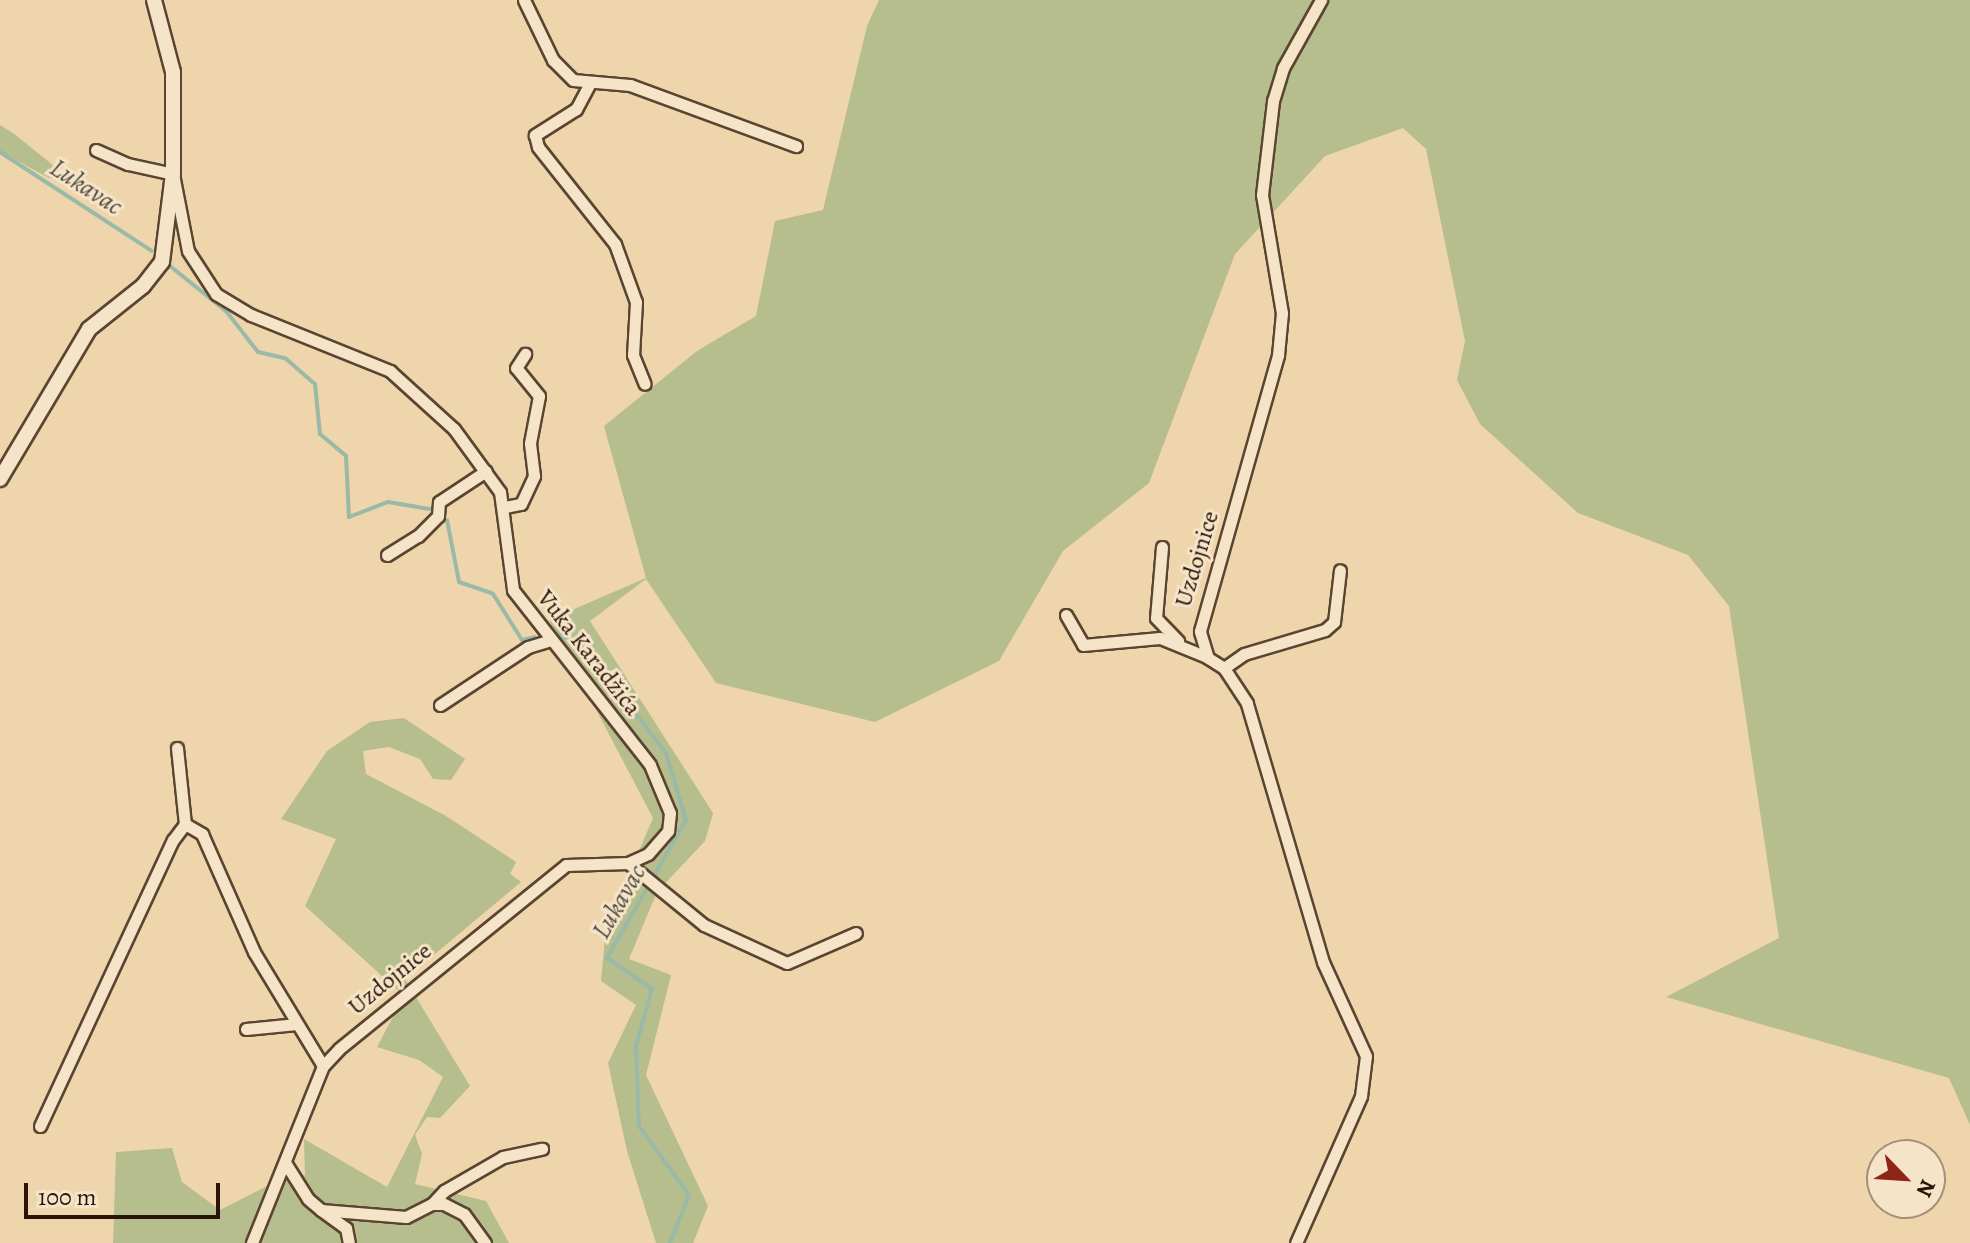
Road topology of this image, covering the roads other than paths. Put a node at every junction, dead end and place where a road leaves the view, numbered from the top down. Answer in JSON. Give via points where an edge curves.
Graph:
{"nodes":[{"id":1,"x":154,"y":0,"type":"edge"},
{"id":2,"x":524,"y":0,"type":"edge"},
{"id":3,"x":1321,"y":0,"type":"edge"},
{"id":4,"x":590,"y":83,"type":"junction"},
{"id":5,"x":796,"y":146,"type":"dead end"},
{"id":6,"x":96,"y":150,"type":"dead end"},
{"id":7,"x":173,"y":174,"type":"junction"},
{"id":8,"x":525,"y":354,"type":"dead end"},
{"id":9,"x":645,"y":384,"type":"dead end"},
{"id":10,"x":486,"y":471,"type":"junction"},
{"id":11,"x":0,"y":479,"type":"edge"},
{"id":12,"x":505,"y":507,"type":"junction"},
{"id":13,"x":1162,"y":547,"type":"dead end"},
{"id":14,"x":387,"y":555,"type":"dead end"},
{"id":15,"x":1340,"y":570,"type":"dead end"},
{"id":16,"x":1066,"y":615,"type":"dead end"},
{"id":17,"x":551,"y":640,"type":"junction"},
{"id":18,"x":1180,"y":643,"type":"junction"},
{"id":19,"x":1208,"y":658,"type":"junction"},
{"id":20,"x":1224,"y":668,"type":"junction"},
{"id":21,"x":440,"y":705,"type":"dead end"},
{"id":22,"x":177,"y":748,"type":"dead end"},
{"id":23,"x":185,"y":824,"type":"junction"},
{"id":24,"x":628,"y":863,"type":"junction"},
{"id":25,"x":856,"y":933,"type":"dead end"},
{"id":26,"x":297,"y":1024,"type":"junction"},
{"id":27,"x":246,"y":1029,"type":"dead end"},
{"id":28,"x":323,"y":1066,"type":"junction"},
{"id":29,"x":40,"y":1126,"type":"dead end"},
{"id":30,"x":542,"y":1149,"type":"dead end"},
{"id":31,"x":286,"y":1164,"type":"junction"},
{"id":32,"x":432,"y":1204,"type":"junction"},
{"id":33,"x":321,"y":1210,"type":"junction"},
{"id":34,"x":252,"y":1243,"type":"edge"},
{"id":35,"x":349,"y":1243,"type":"edge"},
{"id":36,"x":485,"y":1243,"type":"edge"},
{"id":37,"x":1296,"y":1243,"type":"edge"}],
"edges":[{"from":1,"to":7,"type":"street","name":"Vuka Karadžića","via":[[173,72]]},
{"from":2,"to":4,"type":"street","via":[[553,60],[573,80]]},
{"from":3,"to":19,"type":"street","name":"Uzdojnice","via":[[1283,68],[1271,115],[1262,195],[1282,313],[1278,355],[1201,618]]},
{"from":4,"to":5,"type":"street","via":[[630,85]]},
{"from":4,"to":9,"type":"street","via":[[576,109],[535,135],[538,147],[615,244],[636,302],[633,355]]},
{"from":6,"to":7,"type":"street"},
{"from":7,"to":10,"type":"street","name":"Vuka Karadžića","via":[[188,251],[216,294],[251,315],[390,371],[454,429]]},
{"from":7,"to":11,"type":"street","name":"Vuka Karadžića","via":[[162,262],[153,277],[89,329]]},
{"from":8,"to":12,"type":"street","via":[[516,368],[539,396],[530,443],[534,476],[521,504]]},
{"from":10,"to":12,"type":"street","name":"Vuka Karadžića"},
{"from":10,"to":14,"type":"street","via":[[439,502],[438,516]]},
{"from":12,"to":17,"type":"street","name":"Vuka Karadžića","via":[[513,590]]},
{"from":13,"to":18,"type":"street","via":[[1156,618]]},
{"from":15,"to":20,"type":"street","via":[[1334,622],[1325,630],[1244,654]]},
{"from":16,"to":18,"type":"street","via":[[1083,645],[1160,638]]},
{"from":17,"to":21,"type":"street","via":[[528,647]]},
{"from":17,"to":24,"type":"street","name":"Vuka Karadžića","via":[[650,765],[667,795],[670,813],[661,843]]},
{"from":18,"to":19,"type":"street"},
{"from":19,"to":20,"type":"street"},
{"from":20,"to":37,"type":"street","via":[[1247,703],[1323,962],[1366,1056],[1361,1096]]},
{"from":22,"to":23,"type":"street"},
{"from":23,"to":26,"type":"street","via":[[202,834],[254,952]]},
{"from":23,"to":29,"type":"street"},
{"from":24,"to":25,"type":"street","via":[[704,925],[787,963]]},
{"from":24,"to":28,"type":"street","name":"Uzdojnice","via":[[566,865],[547,877]]},
{"from":26,"to":27,"type":"street"},
{"from":26,"to":28,"type":"street"},
{"from":28,"to":31,"type":"street","name":"Uzdojnice"},
{"from":30,"to":32,"type":"street","via":[[503,1157],[444,1191]]},
{"from":31,"to":33,"type":"street"},
{"from":31,"to":34,"type":"street"},
{"from":32,"to":33,"type":"street","via":[[406,1217]]},
{"from":32,"to":36,"type":"street","via":[[464,1214]]},
{"from":33,"to":35,"type":"street","via":[[346,1228]]}]}
